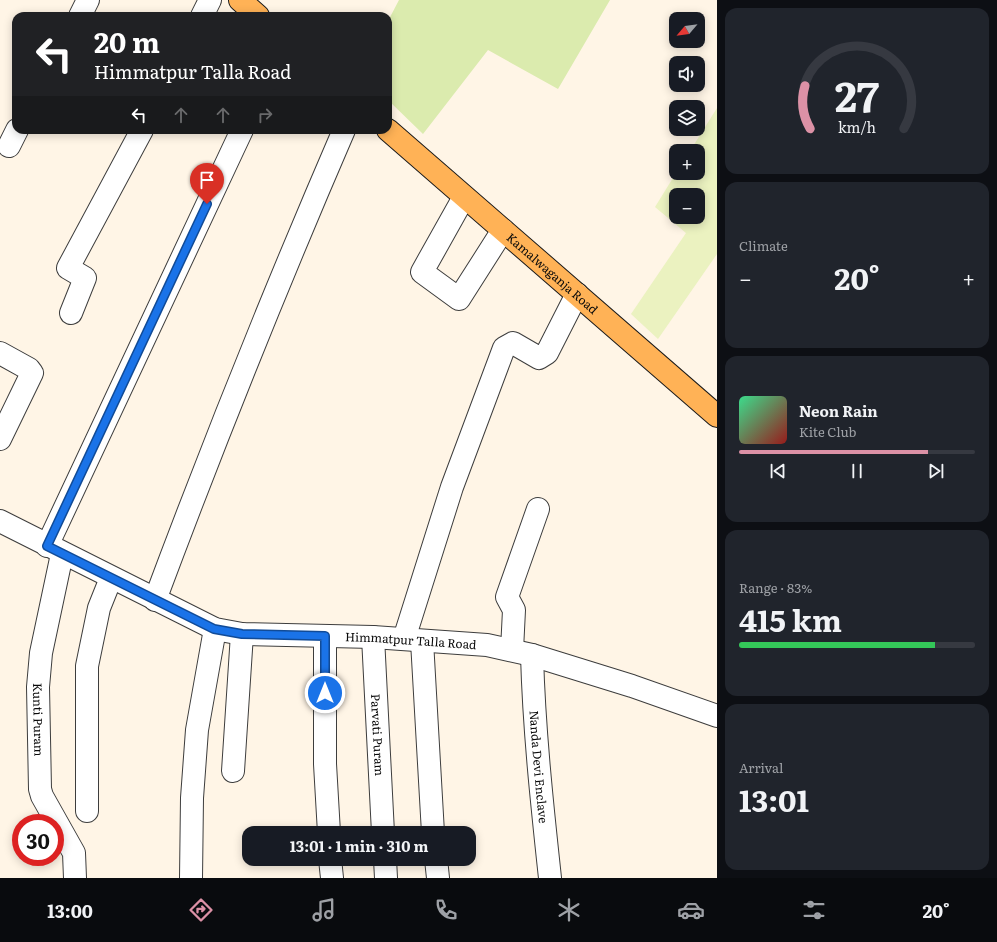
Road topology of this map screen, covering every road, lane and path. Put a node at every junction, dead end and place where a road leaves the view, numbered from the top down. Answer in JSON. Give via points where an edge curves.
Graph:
{"nodes":[{"id":1,"x":88,"y":0,"type":"edge"},
{"id":2,"x":210,"y":0,"type":"edge"},
{"id":3,"x":240,"y":0,"type":"edge"},
{"id":4,"x":82,"y":12,"type":"edge"},
{"id":5,"x":204,"y":12,"type":"edge"},
{"id":6,"x":254,"y":12,"type":"edge"},
{"id":7,"x":140,"y":134,"type":"edge"},
{"id":8,"x":240,"y":134,"type":"edge"},
{"id":9,"x":342,"y":134,"type":"edge"},
{"id":10,"x":392,"y":134,"type":"edge"},
{"id":11,"x":464,"y":197,"type":"junction"},
{"id":12,"x":503,"y":230,"type":"junction"},
{"id":13,"x":577,"y":294,"type":"junction"},
{"id":14,"x":71,"y":313,"type":"dead end"},
{"id":15,"x":0,"y":353,"type":"edge"},
{"id":16,"x":717,"y":416,"type":"edge"},
{"id":17,"x":0,"y":439,"type":"edge"},
{"id":18,"x":538,"y":509,"type":"dead end"},
{"id":19,"x":0,"y":521,"type":"edge"},
{"id":20,"x":55,"y":550,"type":"junction"},
{"id":21,"x":111,"y":578,"type":"junction"},
{"id":22,"x":155,"y":600,"type":"junction"},
{"id":23,"x":214,"y":629,"type":"junction"},
{"id":24,"x":242,"y":634,"type":"junction"},
{"id":25,"x":325,"y":636,"type":"junction"},
{"id":26,"x":373,"y":637,"type":"junction"},
{"id":27,"x":413,"y":640,"type":"junction"},
{"id":28,"x":522,"y":652,"type":"junction"},
{"id":29,"x":717,"y":716,"type":"edge"},
{"id":30,"x":234,"y":771,"type":"dead end"},
{"id":31,"x":87,"y":811,"type":"dead end"},
{"id":32,"x":329,"y":826,"type":"edge"},
{"id":33,"x":383,"y":826,"type":"edge"},
{"id":34,"x":432,"y":826,"type":"edge"},
{"id":35,"x":331,"y":866,"type":"edge"},
{"id":36,"x":385,"y":866,"type":"edge"},
{"id":37,"x":437,"y":866,"type":"edge"},
{"id":38,"x":75,"y":878,"type":"edge"},
{"id":39,"x":191,"y":878,"type":"edge"},
{"id":40,"x":332,"y":878,"type":"edge"},
{"id":41,"x":386,"y":878,"type":"edge"},
{"id":42,"x":438,"y":878,"type":"edge"},
{"id":43,"x":550,"y":878,"type":"edge"}],
"edges":[{"from":1,"to":4,"type":"street"},
{"from":2,"to":5,"type":"street"},
{"from":3,"to":6,"type":"main road"},
{"from":7,"to":14,"type":"street","via":[[68,268],[85,278]]},
{"from":8,"to":20,"type":"street","name":"Kunti Puram"},
{"from":9,"to":22,"type":"street","via":[[280,279]]},
{"from":10,"to":11,"type":"main road","name":"Kamalwaganja Road"},
{"from":11,"to":12,"type":"main road","name":"Kamalwaganja Road"},
{"from":11,"to":12,"type":"street","via":[[422,272],[458,299]]},
{"from":12,"to":13,"type":"main road","name":"Kamalwaganja Road"},
{"from":13,"to":16,"type":"main road","name":"Kamalwaganja Road"},
{"from":13,"to":27,"type":"street","via":[[547,353],[539,358],[513,343],[504,348],[452,487]]},
{"from":15,"to":17,"type":"street","via":[[30,369],[32,373]]},
{"from":18,"to":28,"type":"street","name":"Nanda Devi Enclave","via":[[507,596],[514,610]]},
{"from":19,"to":20,"type":"street","name":"Himmatpur Talla Road"},
{"from":20,"to":21,"type":"street","name":"Himmatpur Talla Road"},
{"from":20,"to":38,"type":"street","name":"Kunti Puram","via":[[38,687],[40,789],[74,853]]},
{"from":21,"to":22,"type":"street","name":"Himmatpur Talla Road"},
{"from":21,"to":31,"type":"street","via":[[99,608],[87,666]]},
{"from":22,"to":23,"type":"street","name":"Himmatpur Talla Road"},
{"from":23,"to":24,"type":"street","name":"Himmatpur Talla Road"},
{"from":23,"to":39,"type":"street","via":[[197,730],[192,798]]},
{"from":24,"to":25,"type":"street","name":"Himmatpur Talla Road"},
{"from":24,"to":30,"type":"street"},
{"from":25,"to":26,"type":"street","name":"Himmatpur Talla Road"},
{"from":25,"to":32,"type":"street","via":[[325,764]]},
{"from":26,"to":27,"type":"street","name":"Himmatpur Talla Road"},
{"from":26,"to":33,"type":"street","name":"Parvati Puram"},
{"from":27,"to":28,"type":"street","name":"Himmatpur Talla Road","via":[[487,645]]},
{"from":27,"to":34,"type":"street"},
{"from":28,"to":29,"type":"street","name":"Himmatpur Talla Road"},
{"from":28,"to":43,"type":"street","name":"Nanda Devi Enclave","via":[[533,697]]},
{"from":35,"to":40,"type":"street"},
{"from":36,"to":41,"type":"street"},
{"from":37,"to":42,"type":"street"}]}
